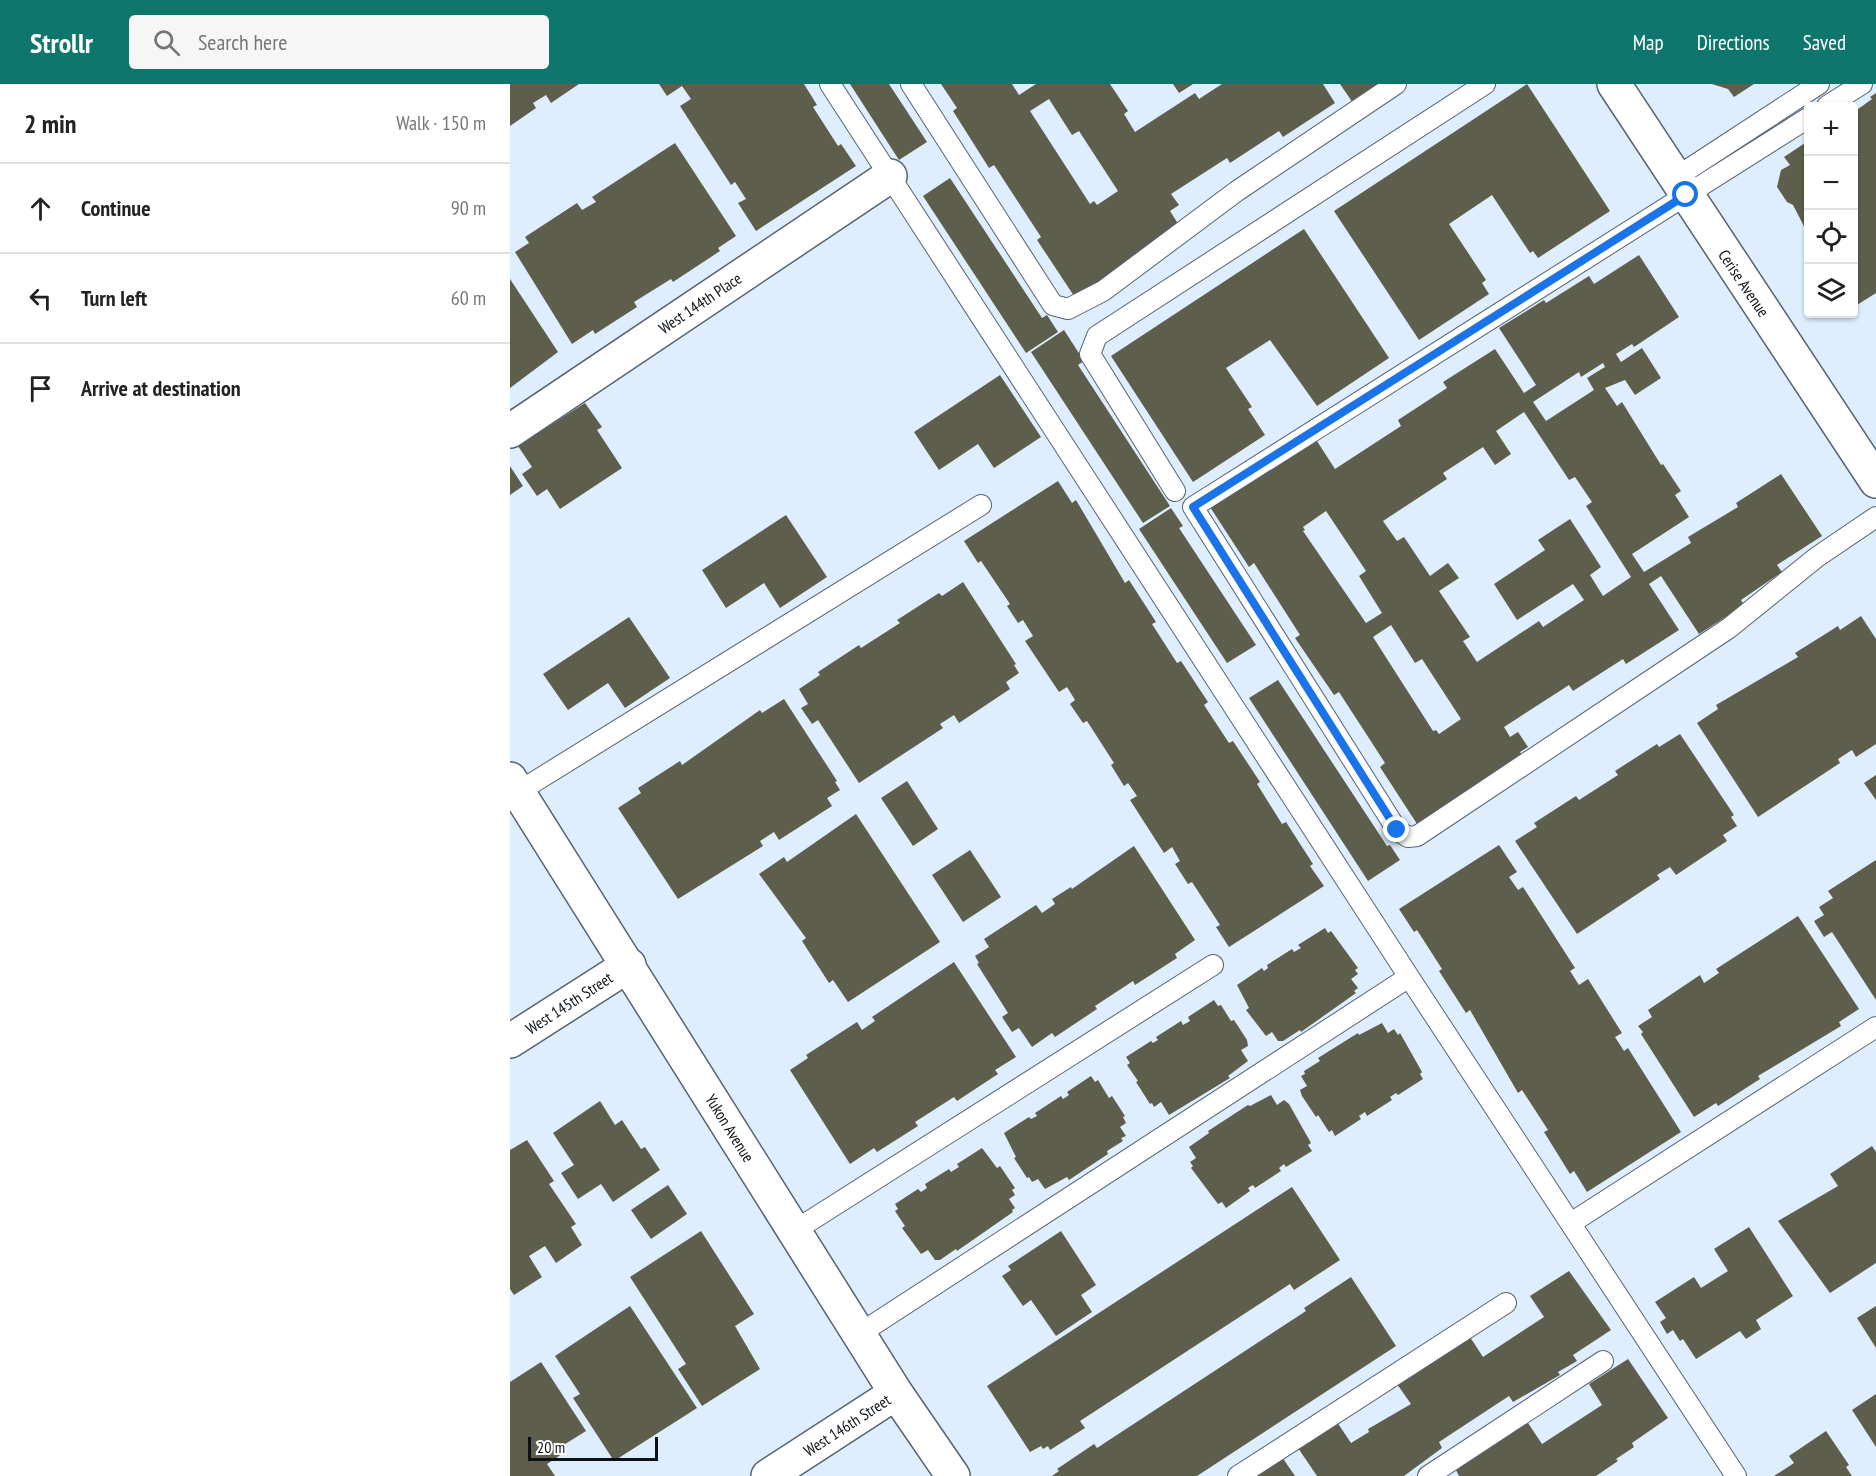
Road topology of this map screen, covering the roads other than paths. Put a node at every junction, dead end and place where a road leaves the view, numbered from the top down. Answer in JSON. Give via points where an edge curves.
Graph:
{"nodes":[{"id":1,"x":830,"y":84,"type":"edge"},
{"id":2,"x":911,"y":84,"type":"edge"},
{"id":3,"x":1396,"y":84,"type":"edge"},
{"id":4,"x":1485,"y":84,"type":"edge"},
{"id":5,"x":1614,"y":84,"type":"edge"},
{"id":6,"x":1819,"y":84,"type":"edge"},
{"id":7,"x":1862,"y":84,"type":"edge"},
{"id":8,"x":1833,"y":102,"type":"edge"},
{"id":9,"x":1804,"y":121,"type":"edge"},
{"id":10,"x":891,"y":176,"type":"junction"},
{"id":11,"x":1681,"y":187,"type":"junction"},
{"id":12,"x":510,"y":431,"type":"edge"},
{"id":13,"x":1876,"y":481,"type":"edge"},
{"id":14,"x":1175,"y":490,"type":"dead end"},
{"id":15,"x":981,"y":505,"type":"dead end"},
{"id":16,"x":1876,"y":517,"type":"edge"},
{"id":17,"x":514,"y":786,"type":"edge"},
{"id":18,"x":629,"y":965,"type":"junction"},
{"id":19,"x":1213,"y":965,"type":"dead end"},
{"id":20,"x":1409,"y":977,"type":"junction"},
{"id":21,"x":1876,"y":1027,"type":"edge"},
{"id":22,"x":510,"y":1041,"type":"edge"},
{"id":23,"x":1570,"y":1223,"type":"junction"},
{"id":24,"x":794,"y":1231,"type":"junction"},
{"id":25,"x":1506,"y":1302,"type":"dead end"},
{"id":26,"x":859,"y":1334,"type":"junction"},
{"id":27,"x":1603,"y":1361,"type":"dead end"},
{"id":28,"x":896,"y":1393,"type":"junction"},
{"id":29,"x":768,"y":1476,"type":"edge"},
{"id":30,"x":952,"y":1476,"type":"edge"},
{"id":31,"x":1238,"y":1476,"type":"edge"},
{"id":32,"x":1428,"y":1476,"type":"edge"},
{"id":33,"x":1736,"y":1476,"type":"edge"}],
"edges":[{"from":1,"to":10,"type":"lane"},
{"from":2,"to":3,"type":"lane","via":[[1053,305],[1060,309],[1068,309],[1103,291],[1237,191]]},
{"from":4,"to":14,"type":"lane","via":[[1097,336],[1090,354]]},
{"from":5,"to":11,"type":"street","name":"Cerise Avenue"},
{"from":6,"to":11,"type":"lane"},
{"from":7,"to":8,"type":"lane"},
{"from":9,"to":11,"type":"lane"},
{"from":10,"to":12,"type":"street","name":"West 144th Place"},
{"from":10,"to":20,"type":"lane"},
{"from":11,"to":13,"type":"street","name":"Cerise Avenue"},
{"from":11,"to":16,"type":"lane","via":[[1193,507],[1397,830],[1408,837],[1417,836],[1729,628],[1817,557]]},
{"from":15,"to":17,"type":"lane"},
{"from":17,"to":18,"type":"street","name":"Yukon Avenue"},
{"from":18,"to":22,"type":"street","name":"West 145th Street"},
{"from":18,"to":24,"type":"street","name":"Yukon Avenue"},
{"from":19,"to":24,"type":"lane"},
{"from":20,"to":23,"type":"lane"},
{"from":20,"to":26,"type":"lane"},
{"from":21,"to":23,"type":"lane"},
{"from":23,"to":33,"type":"lane"},
{"from":24,"to":26,"type":"street","name":"Yukon Avenue"},
{"from":25,"to":31,"type":"lane"},
{"from":26,"to":28,"type":"street","name":"Yukon Avenue"},
{"from":27,"to":32,"type":"lane"},
{"from":28,"to":29,"type":"street","name":"West 146th Street"},
{"from":28,"to":30,"type":"street","name":"Yukon Avenue"}]}
